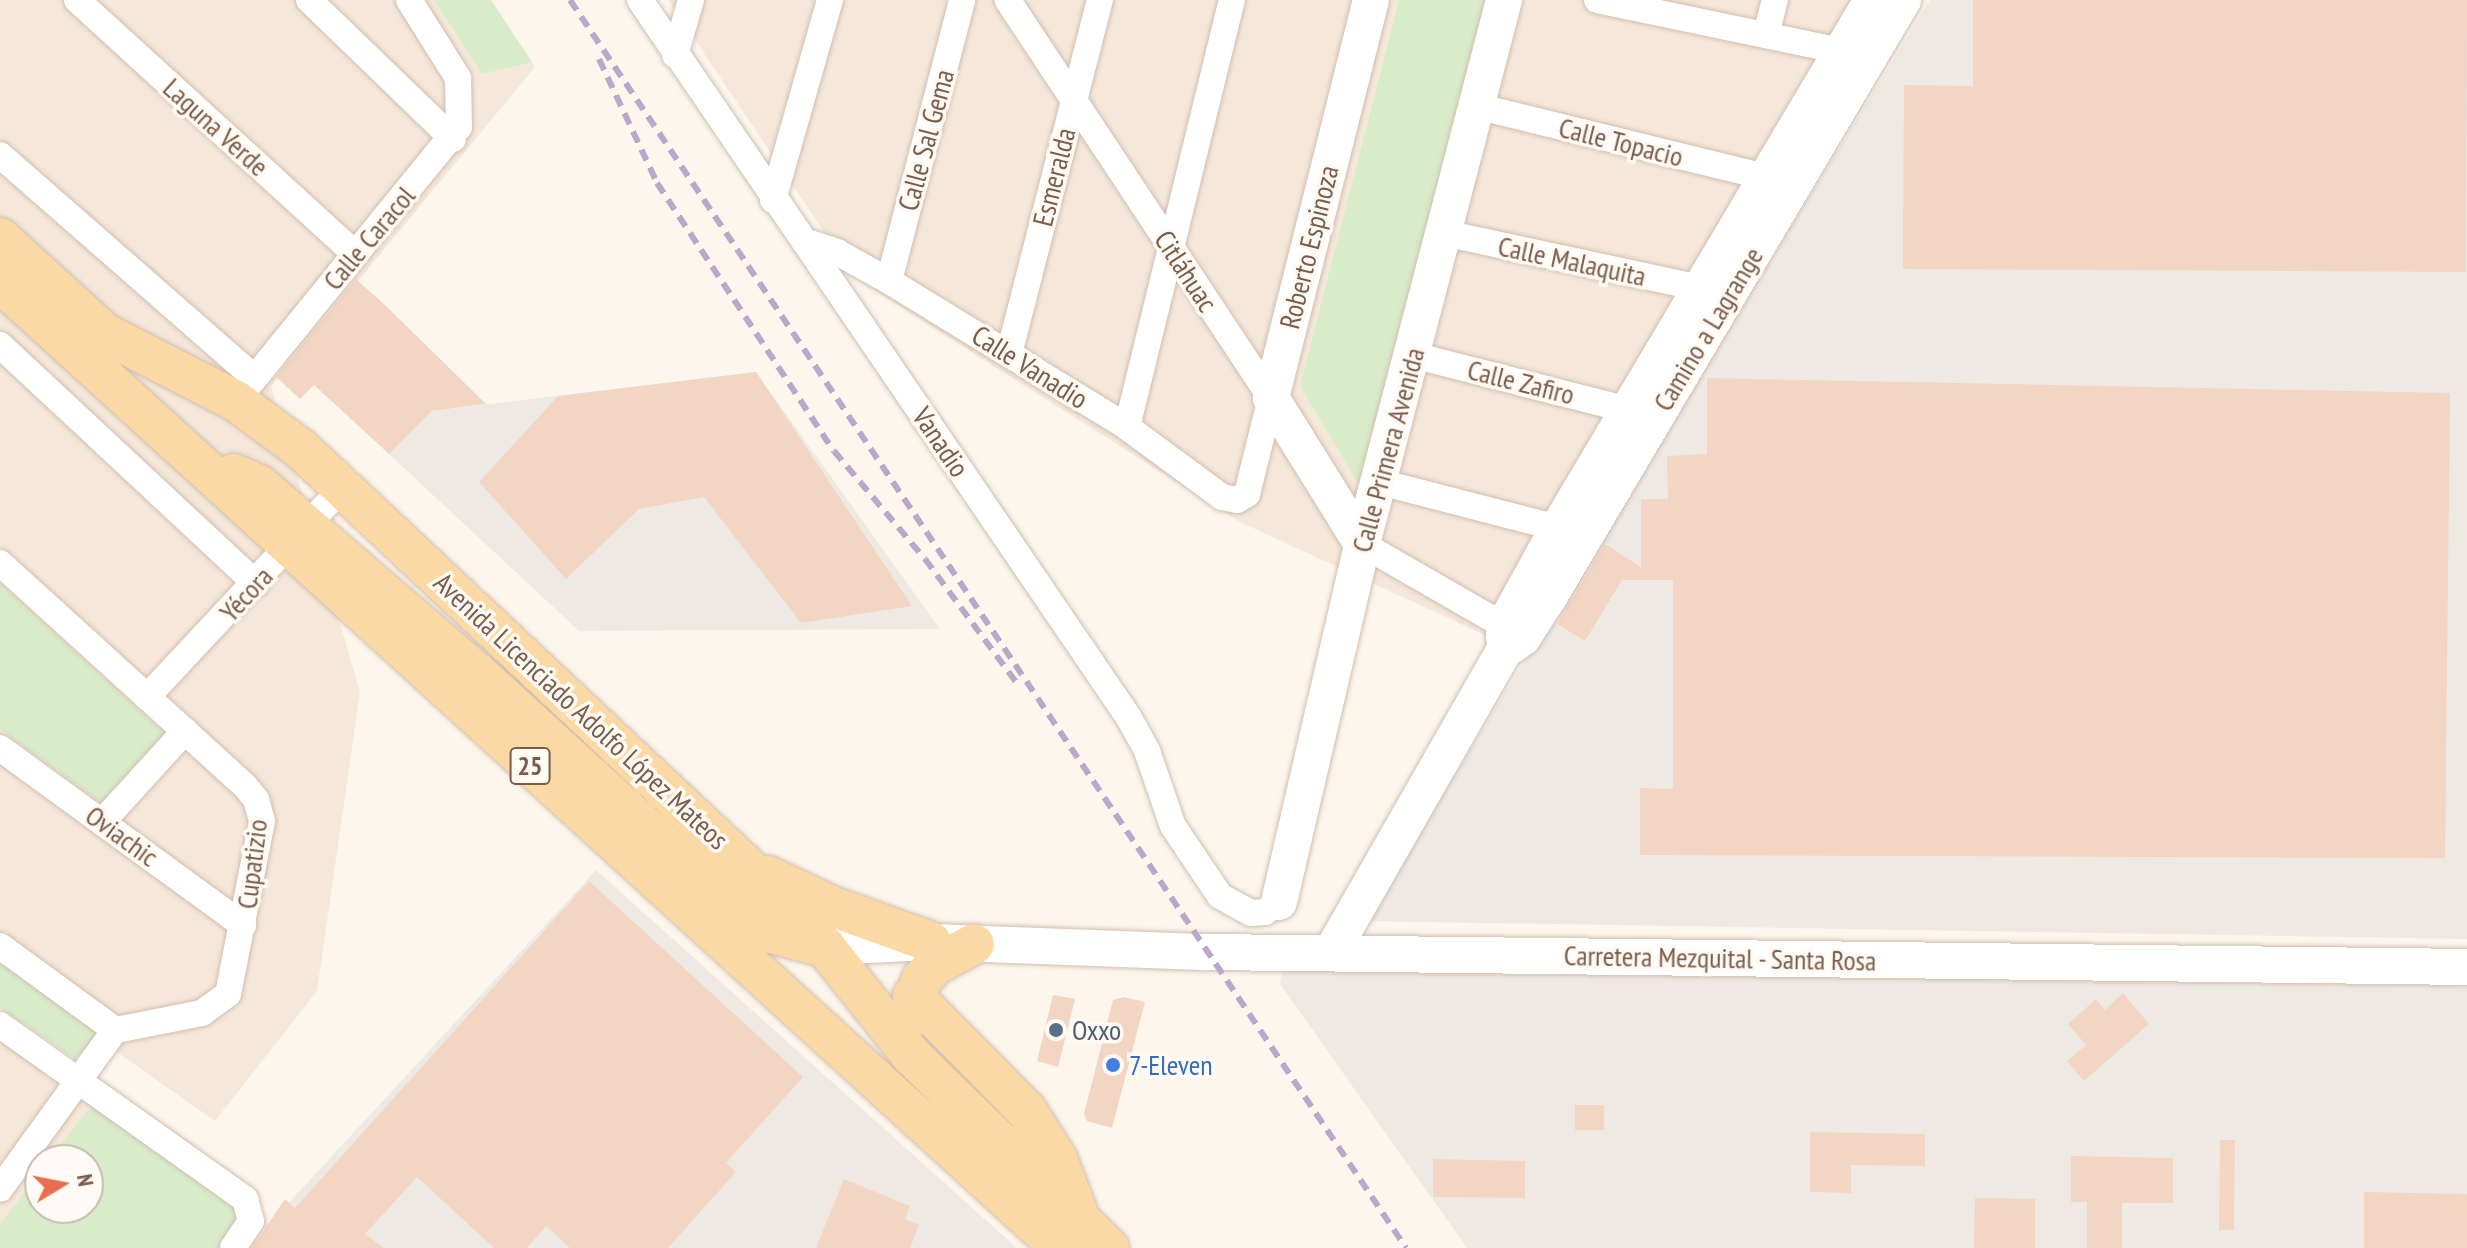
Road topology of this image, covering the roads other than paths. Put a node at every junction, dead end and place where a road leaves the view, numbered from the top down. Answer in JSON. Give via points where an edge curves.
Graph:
{"nodes":[{"id":1,"x":77,"y":0,"type":"edge"},
{"id":2,"x":309,"y":0,"type":"edge"},
{"id":3,"x":409,"y":0,"type":"edge"},
{"id":4,"x":640,"y":0,"type":"edge"},
{"id":5,"x":691,"y":0,"type":"edge"},
{"id":6,"x":830,"y":0,"type":"edge"},
{"id":7,"x":962,"y":0,"type":"edge"},
{"id":8,"x":1008,"y":0,"type":"edge"},
{"id":9,"x":1100,"y":0,"type":"edge"},
{"id":10,"x":1232,"y":0,"type":"edge"},
{"id":11,"x":1371,"y":0,"type":"edge"},
{"id":12,"x":1504,"y":0,"type":"edge"},
{"id":13,"x":1597,"y":0,"type":"edge"},
{"id":14,"x":1775,"y":0,"type":"edge"},
{"id":15,"x":1872,"y":0,"type":"edge"},
{"id":16,"x":1903,"y":0,"type":"edge"},
{"id":17,"x":1640,"y":5,"type":"edge"},
{"id":18,"x":1766,"y":35,"type":"junction"},
{"id":19,"x":1842,"y":51,"type":"junction"},
{"id":20,"x":675,"y":55,"type":"junction"},
{"id":21,"x":1074,"y":98,"type":"junction"},
{"id":22,"x":1476,"y":106,"type":"junction"},
{"id":23,"x":453,"y":139,"type":"junction"},
{"id":24,"x":0,"y":155,"type":"edge"},
{"id":25,"x":1766,"y":177,"type":"junction"},
{"id":26,"x":773,"y":200,"type":"junction"},
{"id":27,"x":1444,"y":233,"type":"junction"},
{"id":28,"x":0,"y":238,"type":"edge"},
{"id":29,"x":804,"y":241,"type":"junction"},
{"id":30,"x":1169,"y":246,"type":"junction"},
{"id":31,"x":355,"y":254,"type":"junction"},
{"id":32,"x":889,"y":281,"type":"junction"},
{"id":33,"x":0,"y":282,"type":"edge"},
{"id":34,"x":1711,"y":296,"type":"junction"},
{"id":35,"x":33,"y":312,"type":"junction"},
{"id":36,"x":0,"y":346,"type":"edge"},
{"id":37,"x":1009,"y":354,"type":"junction"},
{"id":38,"x":1413,"y":355,"type":"junction"},
{"id":39,"x":245,"y":389,"type":"junction"},
{"id":40,"x":1271,"y":398,"type":"junction"},
{"id":41,"x":1629,"y":410,"type":"junction"},
{"id":42,"x":1127,"y":427,"type":"junction"},
{"id":43,"x":1380,"y":482,"type":"junction"},
{"id":44,"x":342,"y":488,"type":"junction"},
{"id":45,"x":1247,"y":494,"type":"joint"},
{"id":46,"x":1558,"y":528,"type":"junction"},
{"id":47,"x":297,"y":537,"type":"junction"},
{"id":48,"x":1362,"y":544,"type":"junction"},
{"id":49,"x":0,"y":563,"type":"edge"},
{"id":50,"x":256,"y":584,"type":"junction"},
{"id":51,"x":1511,"y":638,"type":"junction"},
{"id":52,"x":147,"y":697,"type":"junction"},
{"id":53,"x":185,"y":731,"type":"junction"},
{"id":54,"x":0,"y":748,"type":"edge"},
{"id":55,"x":103,"y":821,"type":"junction"},
{"id":56,"x":743,"y":863,"type":"junction"},
{"id":57,"x":1279,"y":902,"type":"joint"},
{"id":58,"x":243,"y":925,"type":"junction"},
{"id":59,"x":931,"y":942,"type":"junction"},
{"id":60,"x":974,"y":944,"type":"junction"},
{"id":61,"x":0,"y":946,"type":"edge"},
{"id":62,"x":825,"y":947,"type":"junction"},
{"id":63,"x":1331,"y":953,"type":"junction"},
{"id":64,"x":2467,"y":967,"type":"edge"},
{"id":65,"x":913,"y":996,"type":"junction"},
{"id":66,"x":805,"y":1016,"type":"junction"},
{"id":67,"x":0,"y":1025,"type":"edge"},
{"id":68,"x":115,"y":1030,"type":"junction"},
{"id":69,"x":912,"y":1056,"type":"junction"},
{"id":70,"x":78,"y":1083,"type":"junction"},
{"id":71,"x":0,"y":1189,"type":"edge"},
{"id":72,"x":1084,"y":1240,"type":"edge"},
{"id":73,"x":233,"y":1248,"type":"edge"}],
"edges":[{"from":1,"to":31,"type":"street","name":"Laguna Verde"},
{"from":2,"to":23,"type":"street"},
{"from":3,"to":23,"type":"street","name":"Calle Caracol","via":[[451,62],[462,97]]},
{"from":4,"to":20,"type":"street","name":"Vanadio"},
{"from":5,"to":20,"type":"street"},
{"from":6,"to":26,"type":"street"},
{"from":7,"to":32,"type":"street","name":"Calle Sal Gema"},
{"from":8,"to":21,"type":"street","name":"Citláhuac"},
{"from":9,"to":21,"type":"street","name":"Esmeralda"},
{"from":10,"to":30,"type":"street"},
{"from":11,"to":40,"type":"street","name":"Roberto Espinoza"},
{"from":12,"to":22,"type":"street","name":"Calle Primera Avenida"},
{"from":13,"to":17,"type":"street"},
{"from":14,"to":18,"type":"street"},
{"from":15,"to":19,"type":"street","name":"Camino a Lagrange"},
{"from":16,"to":34,"type":"street","name":"Camino a Lagrange"},
{"from":17,"to":18,"type":"street"},
{"from":18,"to":19,"type":"street"},
{"from":19,"to":25,"type":"street","name":"Camino a Lagrange"},
{"from":20,"to":26,"type":"street","name":"Vanadio"},
{"from":21,"to":30,"type":"street","name":"Citláhuac"},
{"from":21,"to":37,"type":"street","name":"Esmeralda"},
{"from":22,"to":25,"type":"street","name":"Calle Topacio"},
{"from":22,"to":27,"type":"street","name":"Calle Primera Avenida"},
{"from":23,"to":31,"type":"street","name":"Calle Caracol"},
{"from":24,"to":39,"type":"street"},
{"from":25,"to":34,"type":"street","name":"Camino a Lagrange"},
{"from":26,"to":29,"type":"street","name":"Vanadio"},
{"from":27,"to":34,"type":"street","name":"Calle Malaquita"},
{"from":27,"to":38,"type":"street","name":"Calle Primera Avenida"},
{"from":28,"to":39,"type":"main road","name":"Avenida Licenciado Adolfo López Mateos","via":[[104,333]]},
{"from":29,"to":32,"type":"street","name":"Calle Vanadio"},
{"from":29,"to":57,"type":"street","name":"Vanadio","via":[[1129,718],[1147,751],[1173,826],[1220,896],[1251,913],[1265,912]]},
{"from":30,"to":40,"type":"street","name":"Citláhuac"},
{"from":30,"to":42,"type":"street"},
{"from":31,"to":39,"type":"street","name":"Calle Caracol"},
{"from":32,"to":37,"type":"street","name":"Calle Vanadio"},
{"from":33,"to":35,"type":"main road"},
{"from":34,"to":41,"type":"street","name":"Camino a Lagrange"},
{"from":34,"to":51,"type":"street","name":"Camino a Lagrange"},
{"from":35,"to":36,"type":"street"},
{"from":35,"to":47,"type":"main road","via":[[198,463],[259,485]]},
{"from":36,"to":50,"type":"street"},
{"from":37,"to":42,"type":"street","name":"Calle Vanadio"},
{"from":38,"to":41,"type":"street","name":"Calle Zafiro"},
{"from":38,"to":43,"type":"street","name":"Calle Primera Avenida"},
{"from":39,"to":44,"type":"main road","name":"Avenida Licenciado Adolfo López Mateos"},
{"from":40,"to":45,"type":"street","name":"Roberto Espinoza"},
{"from":40,"to":48,"type":"street","name":"Citláhuac"},
{"from":41,"to":46,"type":"street","name":"Camino a Lagrange"},
{"from":42,"to":45,"type":"street","name":"Calle Vanadio","via":[[1222,497],[1237,500]]},
{"from":43,"to":46,"type":"street"},
{"from":43,"to":48,"type":"street","name":"Calle Primera Avenida"},
{"from":44,"to":47,"type":"street","name":"Yécora"},
{"from":44,"to":56,"type":"main road","name":"Avenida Licenciado Adolfo López Mateos"},
{"from":46,"to":51,"type":"street","name":"Camino a Lagrange"},
{"from":47,"to":50,"type":"street","name":"Yécora"},
{"from":47,"to":62,"type":"main road","via":[[476,672],[733,907],[771,933]]},
{"from":47,"to":66,"type":"main road","number":"25"},
{"from":48,"to":51,"type":"street"},
{"from":48,"to":57,"type":"street","name":"Calle Primera Avenida"},
{"from":49,"to":52,"type":"street","name":"Cupatizio"},
{"from":50,"to":52,"type":"street","name":"Yécora"},
{"from":51,"to":63,"type":"street","name":"Camino a Lagrange"},
{"from":52,"to":53,"type":"street","name":"Cupatizio"},
{"from":53,"to":55,"type":"street"},
{"from":53,"to":58,"type":"street","name":"Cupatizio","via":[[245,786],[260,809],[261,836]]},
{"from":54,"to":55,"type":"street","name":"Oviachic"},
{"from":55,"to":58,"type":"street","name":"Oviachic"},
{"from":56,"to":59,"type":"main road","via":[[831,906]]},
{"from":56,"to":62,"type":"main road","name":"Avenida Licenciado Adolfo López Mateos"},
{"from":58,"to":68,"type":"street","name":"Cupatizio","via":[[232,986],[224,1000],[202,1013]]},
{"from":59,"to":60,"type":"street","name":"Carretera Mezquital - Santa Rosa"},
{"from":59,"to":62,"type":"street","name":"Carretera Mezquital - Santa Rosa"},
{"from":60,"to":63,"type":"street","name":"Carretera Mezquital - Santa Rosa"},
{"from":60,"to":65,"type":"main road","via":[[935,965]]},
{"from":61,"to":68,"type":"street"},
{"from":62,"to":66,"type":"main road","via":[[805,984]]},
{"from":62,"to":69,"type":"main road","name":"Avenida Licenciado Adolfo López Mateos"},
{"from":63,"to":64,"type":"street","name":"Carretera Mezquital - Santa Rosa"},
{"from":65,"to":69,"type":"main road","via":[[907,1014]]},
{"from":65,"to":72,"type":"main road","via":[[1027,1111],[1057,1159]]},
{"from":66,"to":72,"type":"main road","number":"25"},
{"from":67,"to":70,"type":"street"},
{"from":68,"to":70,"type":"street"},
{"from":69,"to":72,"type":"main road","name":"Avenida Licenciado Adolfo López Mateos"},
{"from":70,"to":71,"type":"street"},
{"from":70,"to":73,"type":"street","via":[[238,1193],[249,1205],[251,1221]]}]}
